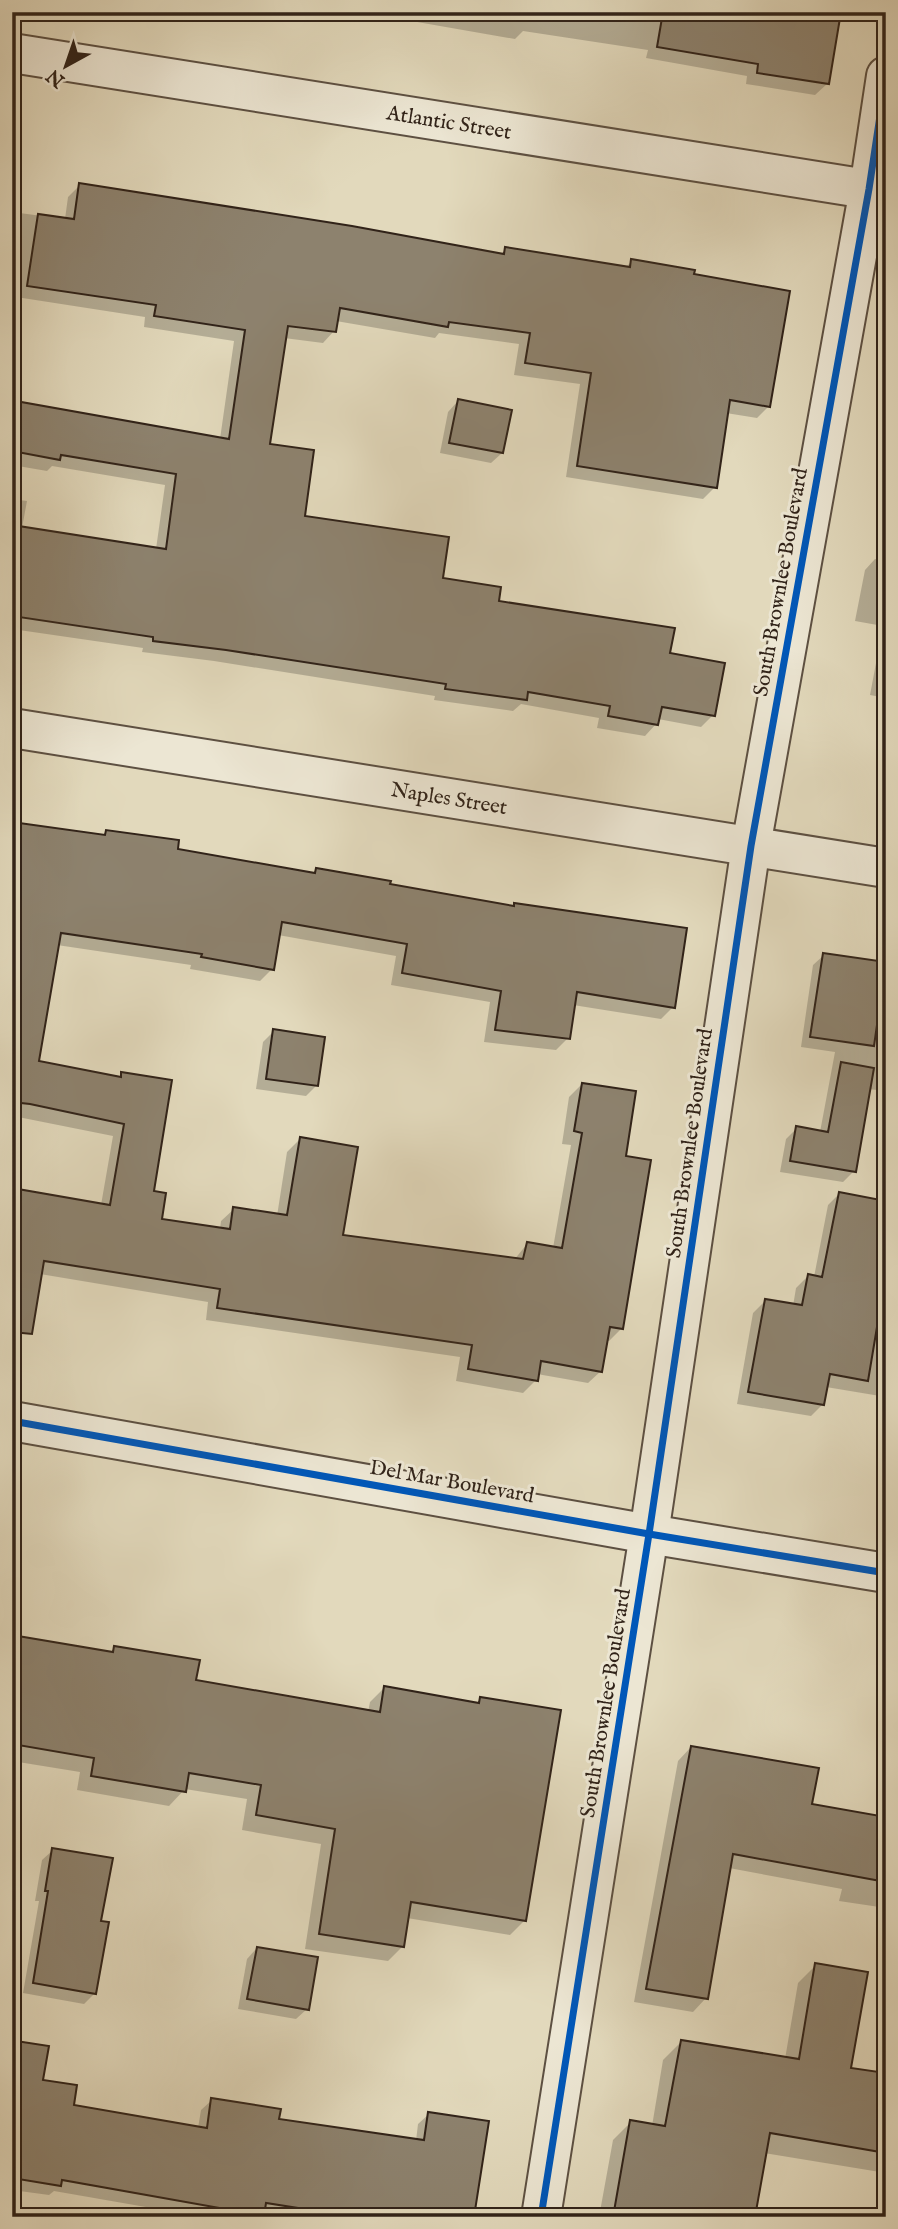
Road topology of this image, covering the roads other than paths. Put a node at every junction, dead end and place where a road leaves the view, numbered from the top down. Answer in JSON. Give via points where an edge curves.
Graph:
{"nodes":[{"id":1,"x":12,"y":53,"type":"edge"},
{"id":2,"x":886,"y":76,"type":"edge"},
{"id":3,"x":877,"y":191,"type":"edge"},
{"id":4,"x":12,"y":728,"type":"edge"},
{"id":5,"x":751,"y":846,"type":"junction"},
{"id":6,"x":886,"y":868,"type":"edge"},
{"id":7,"x":12,"y":1421,"type":"edge"},
{"id":8,"x":649,"y":1534,"type":"junction"},
{"id":9,"x":886,"y":1573,"type":"edge"},
{"id":10,"x":541,"y":2217,"type":"edge"}],
"edges":[{"from":1,"to":3,"type":"street","name":"Atlantic Street"},
{"from":2,"to":3,"type":"street","name":"South Brownlee Boulevard"},
{"from":3,"to":5,"type":"street","name":"South Brownlee Boulevard"},
{"from":4,"to":5,"type":"street","name":"Naples Street"},
{"from":5,"to":6,"type":"street","name":"Naples Street"},
{"from":5,"to":8,"type":"street","name":"South Brownlee Boulevard"},
{"from":7,"to":8,"type":"street","name":"Del Mar Boulevard"},
{"from":8,"to":9,"type":"street","name":"Del Mar Boulevard"},
{"from":8,"to":10,"type":"street","name":"South Brownlee Boulevard"}]}
